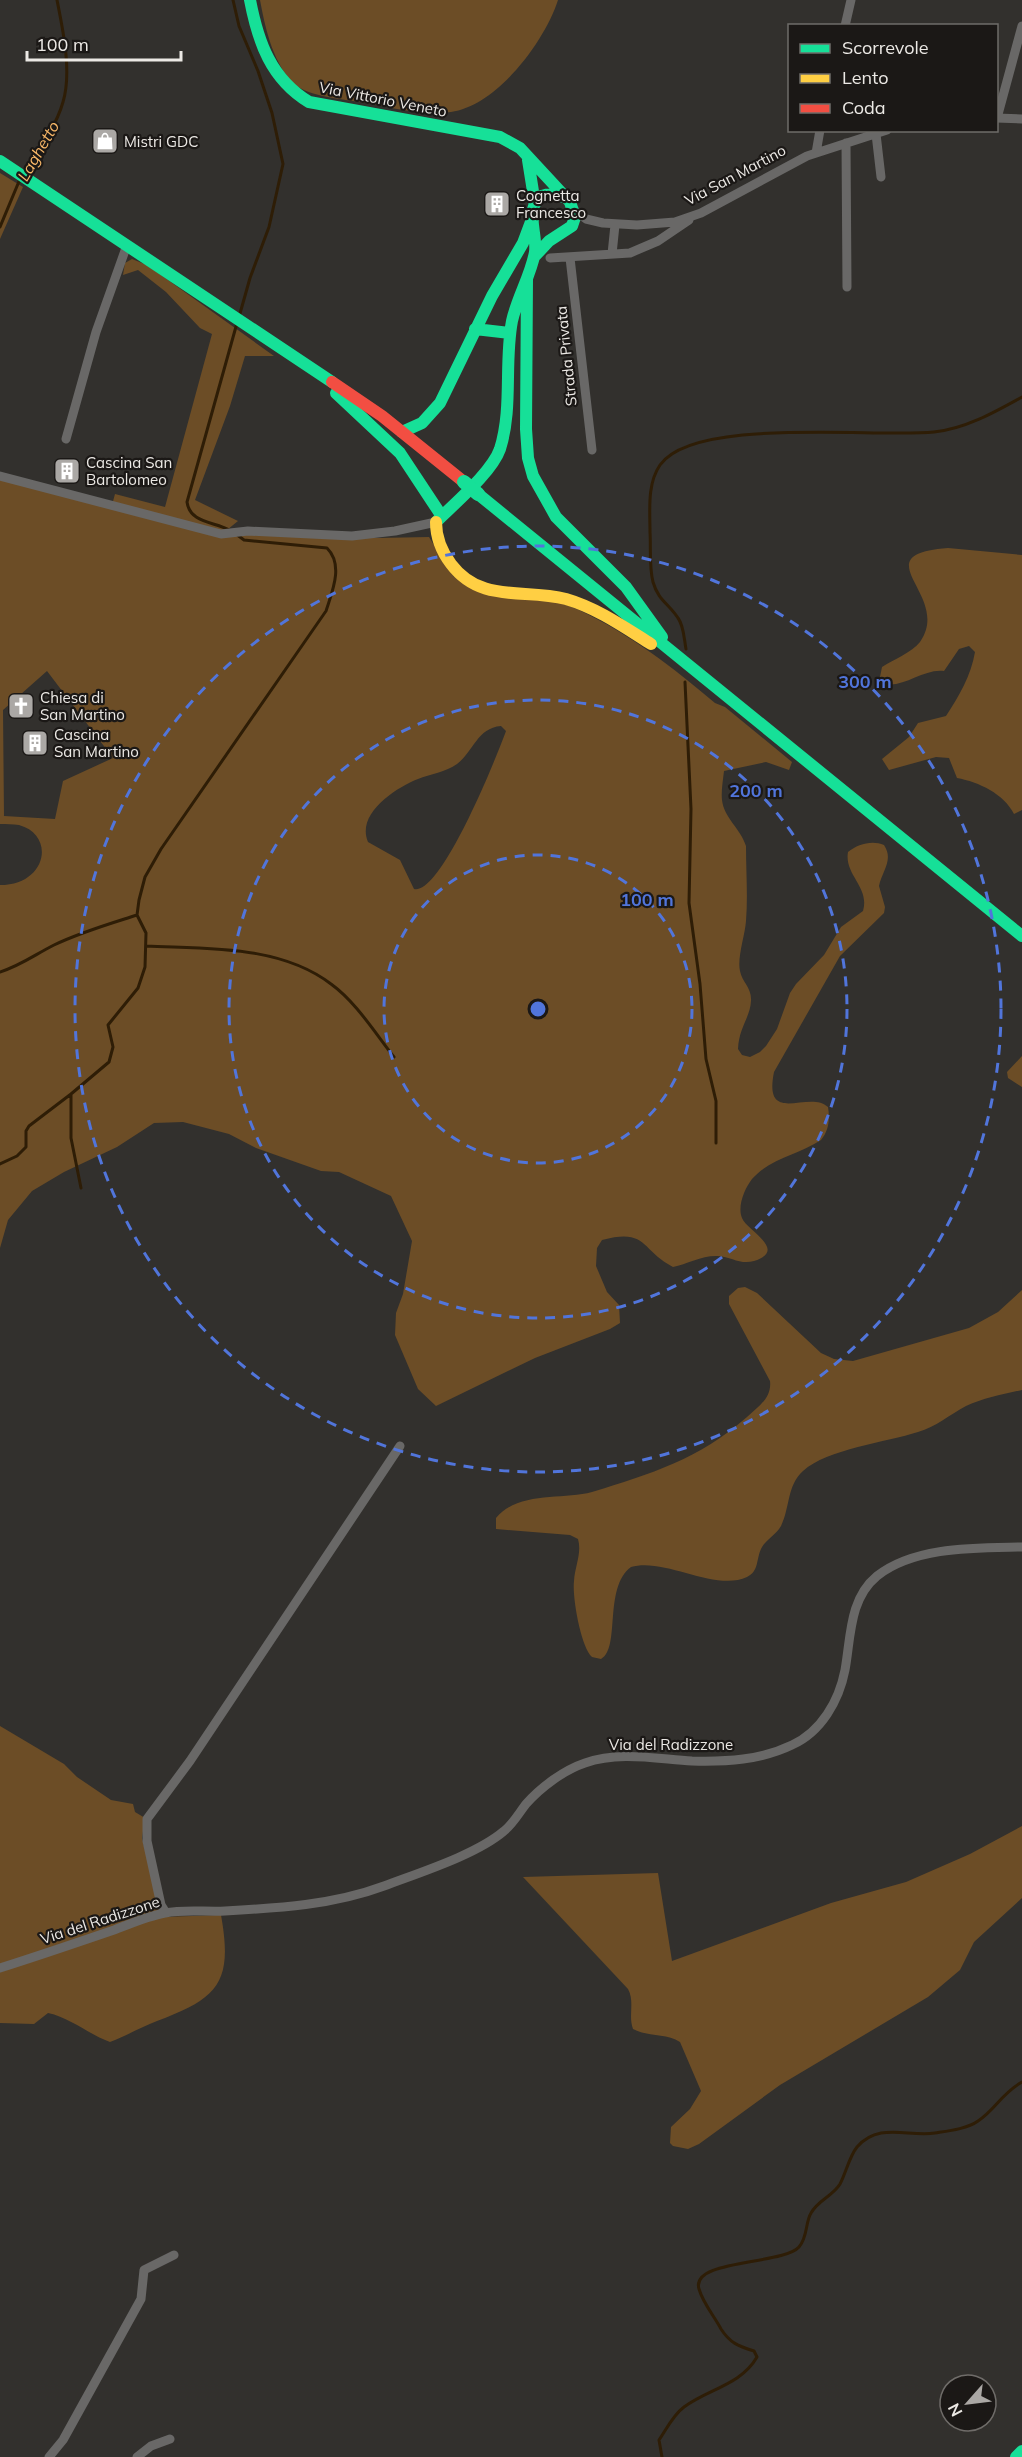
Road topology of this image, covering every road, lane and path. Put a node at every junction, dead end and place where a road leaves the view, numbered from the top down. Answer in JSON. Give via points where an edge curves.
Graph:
{"nodes":[{"id":1,"x":250,"y":0,"type":"edge"},
{"id":2,"x":850,"y":0,"type":"edge"},
{"id":3,"x":844,"y":24,"type":"edge"},
{"id":4,"x":1021,"y":33,"type":"edge"},
{"id":5,"x":998,"y":114,"type":"edge"},
{"id":6,"x":998,"y":118,"type":"edge"},
{"id":7,"x":1022,"y":119,"type":"edge"},
{"id":8,"x":820,"y":132,"type":"edge"},
{"id":9,"x":882,"y":132,"type":"edge"},
{"id":10,"x":876,"y":134,"type":"junction"},
{"id":11,"x":846,"y":143,"type":"junction"},
{"id":12,"x":816,"y":153,"type":"junction"},
{"id":13,"x":528,"y":158,"type":"junction"},
{"id":14,"x":6,"y":165,"type":"edge"},
{"id":15,"x":881,"y":177,"type":"dead end"},
{"id":16,"x":565,"y":197,"type":"junction"},
{"id":17,"x":535,"y":204,"type":"junction"},
{"id":18,"x":574,"y":210,"type":"junction"},
{"id":19,"x":695,"y":216,"type":"junction"},
{"id":20,"x":533,"y":222,"type":"junction"},
{"id":21,"x":594,"y":222,"type":"junction"},
{"id":22,"x":615,"y":225,"type":"junction"},
{"id":23,"x":569,"y":229,"type":"junction"},
{"id":24,"x":555,"y":236,"type":"junction"},
{"id":25,"x":127,"y":245,"type":"junction"},
{"id":26,"x":612,"y":254,"type":"junction"},
{"id":27,"x":534,"y":257,"type":"junction"},
{"id":28,"x":550,"y":258,"type":"dead end"},
{"id":29,"x":570,"y":258,"type":"junction"},
{"id":30,"x":527,"y":279,"type":"junction"},
{"id":31,"x":847,"y":287,"type":"dead end"},
{"id":32,"x":475,"y":329,"type":"junction"},
{"id":33,"x":510,"y":333,"type":"junction"},
{"id":34,"x":262,"y":334,"type":"junction"},
{"id":35,"x":402,"y":432,"type":"junction"},
{"id":36,"x":66,"y":439,"type":"dead end"},
{"id":37,"x":592,"y":450,"type":"dead end"},
{"id":38,"x":0,"y":476,"type":"edge"},
{"id":39,"x":439,"y":519,"type":"junction"},
{"id":40,"x":678,"y":657,"type":"junction"},
{"id":41,"x":725,"y":695,"type":"junction"},
{"id":42,"x":1022,"y":936,"type":"edge"},
{"id":43,"x":400,"y":1446,"type":"dead end"},
{"id":44,"x":1022,"y":1547,"type":"edge"},
{"id":45,"x":166,"y":1912,"type":"junction"},
{"id":46,"x":0,"y":1968,"type":"edge"},
{"id":47,"x":174,"y":2255,"type":"dead end"},
{"id":48,"x":170,"y":2439,"type":"dead end"},
{"id":49,"x":1022,"y":2451,"type":"edge"},
{"id":50,"x":49,"y":2457,"type":"edge"},
{"id":51,"x":137,"y":2457,"type":"edge"},
{"id":52,"x":1016,"y":2457,"type":"edge"}],
"edges":[{"from":1,"to":13,"type":"main road","name":"Via Vittorio Veneto","via":[[269,61],[282,82],[299,97],[500,137]]},
{"from":2,"to":3,"type":"street"},
{"from":4,"to":5,"type":"street"},
{"from":6,"to":7,"type":"street"},
{"from":8,"to":12,"type":"street"},
{"from":9,"to":10,"type":"street","name":"Via San Martino"},
{"from":10,"to":11,"type":"street","name":"Via San Martino"},
{"from":10,"to":15,"type":"street"},
{"from":11,"to":12,"type":"street","name":"Via San Martino"},
{"from":11,"to":31,"type":"street"},
{"from":12,"to":19,"type":"street","name":"Via San Martino"},
{"from":13,"to":16,"type":"main road"},
{"from":13,"to":17,"type":"main road"},
{"from":14,"to":25,"type":"main road"},
{"from":16,"to":17,"type":"main road","via":[[549,194]]},
{"from":16,"to":18,"type":"main road"},
{"from":17,"to":20,"type":"main road"},
{"from":18,"to":21,"type":"street","name":"Via San Martino"},
{"from":18,"to":23,"type":"main road"},
{"from":19,"to":22,"type":"street","name":"Via San Martino","via":[[660,225]]},
{"from":19,"to":26,"type":"street","via":[[649,245],[630,253]]},
{"from":20,"to":24,"type":"main road","via":[[543,234]]},
{"from":20,"to":27,"type":"main road"},
{"from":20,"to":32,"type":"main road"},
{"from":21,"to":22,"type":"street","name":"Via San Martino"},
{"from":21,"to":23,"type":"street","name":"Via San Martino"},
{"from":22,"to":26,"type":"street"},
{"from":23,"to":24,"type":"main road"},
{"from":24,"to":27,"type":"main road"},
{"from":25,"to":34,"type":"main road"},
{"from":25,"to":36,"type":"street","via":[[96,332]]},
{"from":26,"to":29,"type":"street"},
{"from":27,"to":30,"type":"main road"},
{"from":28,"to":29,"type":"street"},
{"from":29,"to":37,"type":"street","name":"Strada Privata"},
{"from":30,"to":33,"type":"main road"},
{"from":30,"to":40,"type":"main road","via":[[526,434],[533,476],[556,517],[626,587]]},
{"from":32,"to":33,"type":"main road"},
{"from":32,"to":35,"type":"main road","via":[[440,403],[422,423]]},
{"from":33,"to":39,"type":"main road","via":[[506,421],[499,451],[479,479]]},
{"from":34,"to":35,"type":"main road"},
{"from":34,"to":39,"type":"main road","via":[[338,394],[394,446],[412,468]]},
{"from":35,"to":40,"type":"main road","bridge":true},
{"from":38,"to":39,"type":"street","via":[[225,534],[248,531],[352,536],[395,531]]},
{"from":39,"to":41,"type":"main road","via":[[437,536],[445,555],[471,585],[485,590],[548,595],[581,605],[645,640],[713,694]]},
{"from":40,"to":41,"type":"main road"},
{"from":41,"to":42,"type":"main road"},
{"from":43,"to":45,"type":"street","via":[[190,1761],[147,1819],[147,1841],[161,1905]]},
{"from":44,"to":45,"type":"street","name":"Via del Radizzone","via":[[949,1549],[921,1556],[878,1576],[865,1589],[849,1630],[844,1672],[830,1711],[805,1738],[792,1745],[745,1759],[694,1761],[642,1756],[585,1763],[536,1794],[493,1839],[387,1885],[332,1901],[285,1907]]},
{"from":45,"to":46,"type":"street","name":"Via del Radizzone"},
{"from":47,"to":50,"type":"street","via":[[144,2270],[141,2299],[63,2440]]},
{"from":48,"to":51,"type":"street"},
{"from":49,"to":52,"type":"main road"}]}
